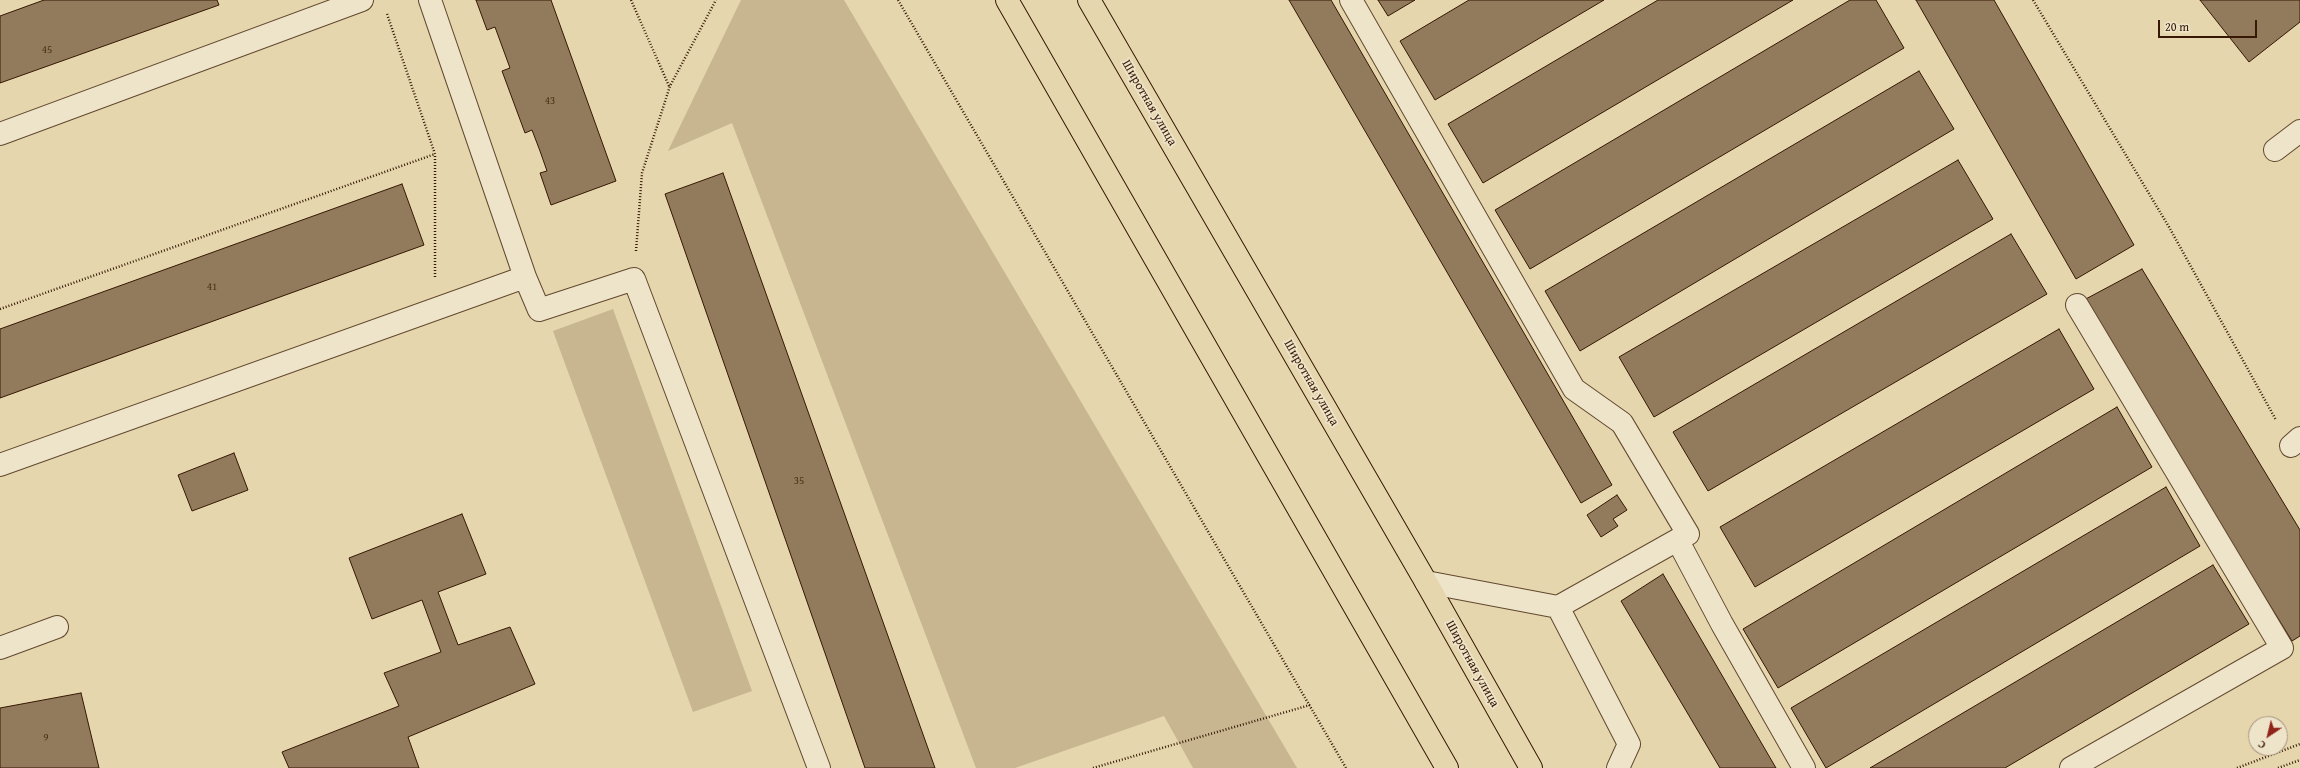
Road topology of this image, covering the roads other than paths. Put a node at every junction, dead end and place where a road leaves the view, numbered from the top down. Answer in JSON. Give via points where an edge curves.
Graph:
{"nodes":[{"id":1,"x":362,"y":0,"type":"edge"},
{"id":2,"x":430,"y":0,"type":"edge"},
{"id":3,"x":1007,"y":0,"type":"edge"},
{"id":4,"x":1089,"y":0,"type":"edge"},
{"id":5,"x":1351,"y":0,"type":"edge"},
{"id":6,"x":2300,"y":131,"type":"edge"},
{"id":7,"x":0,"y":134,"type":"edge"},
{"id":8,"x":2275,"y":150,"type":"dead end"},
{"id":9,"x":525,"y":277,"type":"junction"},
{"id":10,"x":2078,"y":305,"type":"dead end"},
{"id":11,"x":0,"y":465,"type":"edge"},
{"id":12,"x":1678,"y":541,"type":"junction"},
{"id":13,"x":1426,"y":582,"type":"junction"},
{"id":14,"x":1558,"y":607,"type":"junction"},
{"id":15,"x":57,"y":627,"type":"dead end"},
{"id":16,"x":0,"y":648,"type":"edge"},
{"id":17,"x":819,"y":768,"type":"edge"},
{"id":18,"x":1447,"y":768,"type":"edge"},
{"id":19,"x":1530,"y":768,"type":"edge"},
{"id":20,"x":1618,"y":768,"type":"edge"},
{"id":21,"x":1804,"y":768,"type":"edge"},
{"id":22,"x":2071,"y":768,"type":"edge"}],
"edges":[{"from":1,"to":7,"type":"lane"},
{"from":2,"to":9,"type":"lane"},
{"from":3,"to":18,"type":"main road"},
{"from":4,"to":13,"type":"main road","name":"Широтная улица"},
{"from":5,"to":12,"type":"lane","via":[[1574,389],[1622,423],[1688,534]]},
{"from":6,"to":8,"type":"lane"},
{"from":9,"to":11,"type":"lane"},
{"from":9,"to":17,"type":"lane","via":[[539,310],[634,279]]},
{"from":10,"to":22,"type":"lane","via":[[2282,648]]},
{"from":12,"to":14,"type":"lane","via":[[1620,570]]},
{"from":12,"to":21,"type":"lane"},
{"from":13,"to":14,"type":"lane"},
{"from":13,"to":19,"type":"main road","name":"Широтная улица"},
{"from":14,"to":20,"type":"lane","via":[[1629,744]]},
{"from":15,"to":16,"type":"lane"}]}
